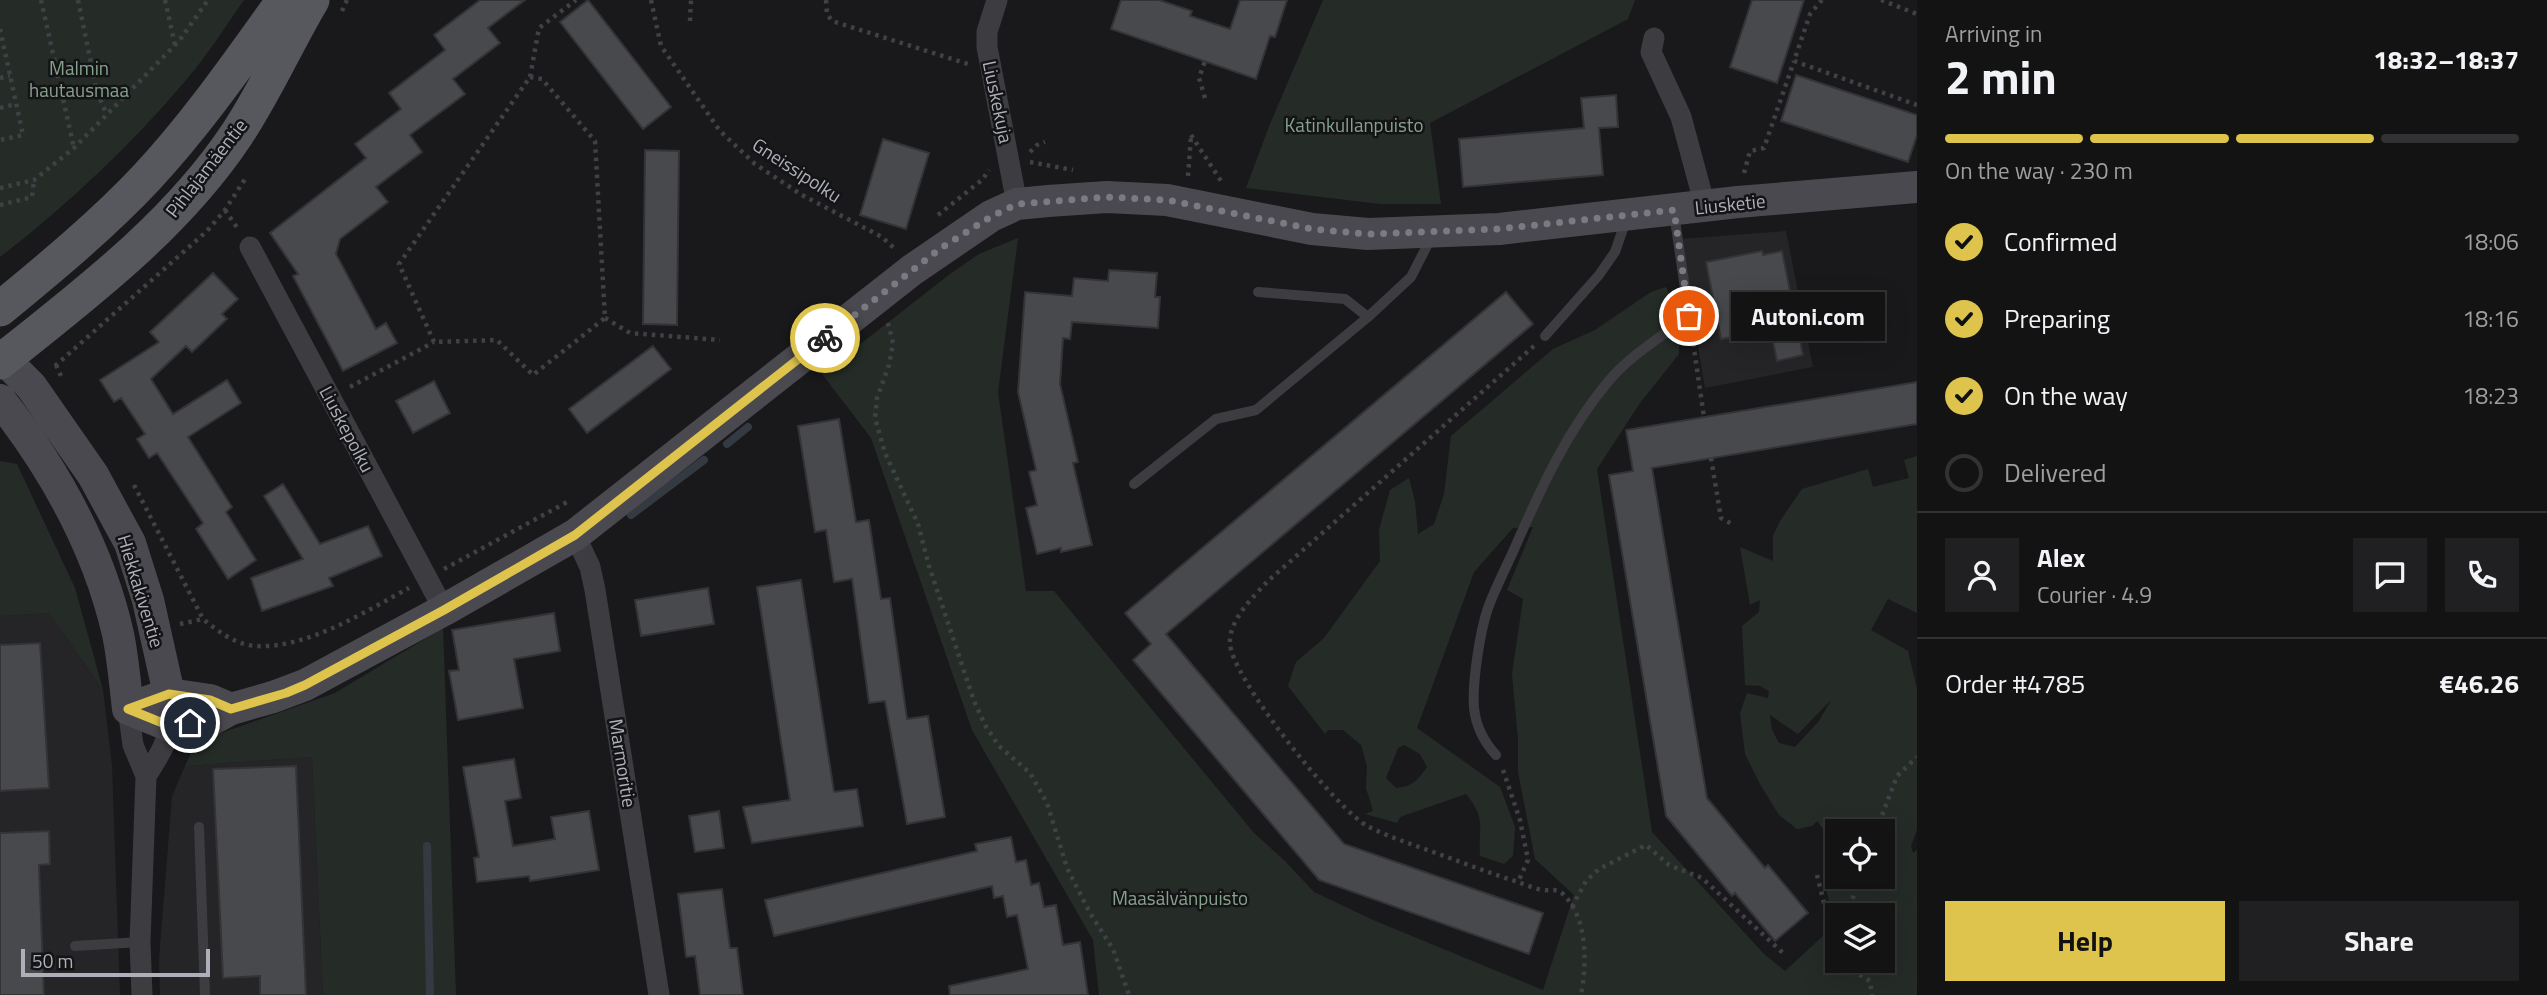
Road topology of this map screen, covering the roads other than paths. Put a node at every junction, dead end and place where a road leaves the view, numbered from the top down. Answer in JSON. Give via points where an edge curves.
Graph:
{"nodes":[{"id":1,"x":284,"y":0,"type":"edge"},
{"id":2,"x":312,"y":0,"type":"edge"},
{"id":3,"x":997,"y":0,"type":"edge"},
{"id":4,"x":1654,"y":38,"type":"dead end"},
{"id":5,"x":1917,"y":187,"type":"edge"},
{"id":6,"x":1017,"y":204,"type":"junction"},
{"id":7,"x":1705,"y":206,"type":"junction"},
{"id":8,"x":1674,"y":210,"type":"junction"},
{"id":9,"x":1628,"y":215,"type":"junction"},
{"id":10,"x":1433,"y":233,"type":"junction"},
{"id":11,"x":250,"y":247,"type":"dead end"},
{"id":12,"x":1258,"y":292,"type":"dead end"},
{"id":13,"x":0,"y":309,"type":"edge"},
{"id":14,"x":1367,"y":317,"type":"junction"},
{"id":15,"x":1545,"y":336,"type":"road end"},
{"id":16,"x":2,"y":358,"type":"edge"},
{"id":17,"x":0,"y":400,"type":"edge"},
{"id":18,"x":1134,"y":484,"type":"dead end"},
{"id":19,"x":575,"y":535,"type":"junction"},
{"id":20,"x":444,"y":610,"type":"junction"},
{"id":21,"x":169,"y":694,"type":"junction"},
{"id":22,"x":128,"y":709,"type":"junction"},
{"id":23,"x":231,"y":709,"type":"junction"},
{"id":24,"x":170,"y":726,"type":"junction"},
{"id":25,"x":1496,"y":755,"type":"road end"},
{"id":26,"x":146,"y":776,"type":"junction"},
{"id":27,"x":199,"y":827,"type":"dead end"},
{"id":28,"x":140,"y":942,"type":"junction"},
{"id":29,"x":75,"y":946,"type":"dead end"},
{"id":30,"x":142,"y":995,"type":"edge"},
{"id":31,"x":205,"y":995,"type":"edge"},
{"id":32,"x":659,"y":995,"type":"edge"}],
"edges":[{"from":1,"to":13,"type":"main road","name":"Pihlajamäentie","via":[[206,108],[146,178],[68,253]]},
{"from":2,"to":16,"type":"main road","name":"Pihlajamäentie","via":[[236,135],[178,209],[93,288]]},
{"from":3,"to":6,"type":"street","name":"Liuskekuja","via":[[987,47]]},
{"from":4,"to":7,"type":"street","via":[[1651,52],[1681,117]]},
{"from":5,"to":7,"type":"street","name":"Liusketie"},
{"from":6,"to":10,"type":"street","name":"Liusketie","via":[[1107,197],[1167,200],[1312,229]]},
{"from":6,"to":19,"type":"street","name":"Liusketie","via":[[970,229],[899,255],[880,295]]},
{"from":7,"to":8,"type":"street","name":"Liusketie"},
{"from":8,"to":9,"type":"street","name":"Liusketie"},
{"from":8,"to":25,"type":"lane","via":[[1689,316],[1633,357],[1586,410],[1560,452],[1488,610],[1474,708],[1480,732]]},
{"from":9,"to":10,"type":"street","name":"Liusketie"},
{"from":9,"to":15,"type":"lane","via":[[1615,252],[1600,275]]},
{"from":10,"to":14,"type":"lane","via":[[1411,277]]},
{"from":11,"to":20,"type":"street","name":"Liuskepolku"},
{"from":12,"to":14,"type":"lane","via":[[1345,299]]},
{"from":14,"to":18,"type":"lane","via":[[1256,410],[1216,419]]},
{"from":16,"to":21,"type":"street","name":"Hiekkakiventie","via":[[31,386],[93,475],[130,543]]},
{"from":17,"to":22,"type":"street","name":"Hiekkakiventie","via":[[63,490],[95,556],[119,637]]},
{"from":19,"to":20,"type":"street","name":"Liusketie"},
{"from":19,"to":32,"type":"street","name":"Marmoritie","via":[[595,590]]},
{"from":20,"to":23,"type":"street","name":"Liusketie","via":[[305,685]]},
{"from":21,"to":22,"type":"street"},
{"from":21,"to":23,"type":"street","via":[[210,700]]},
{"from":21,"to":24,"type":"street","name":"Hiekkakiventie"},
{"from":22,"to":24,"type":"street","name":"Liusketie"},
{"from":22,"to":26,"type":"street","name":"Hiekkakiventie","via":[[134,745]]},
{"from":23,"to":24,"type":"street","name":"Liusketie","via":[[209,721]]},
{"from":24,"to":26,"type":"street","name":"Hiekkakiventie"},
{"from":26,"to":28,"type":"street","name":"Hiekkakiventie"},
{"from":27,"to":31,"type":"lane"},
{"from":28,"to":29,"type":"lane"},
{"from":28,"to":30,"type":"street","name":"Hiekkakiventie"}]}
